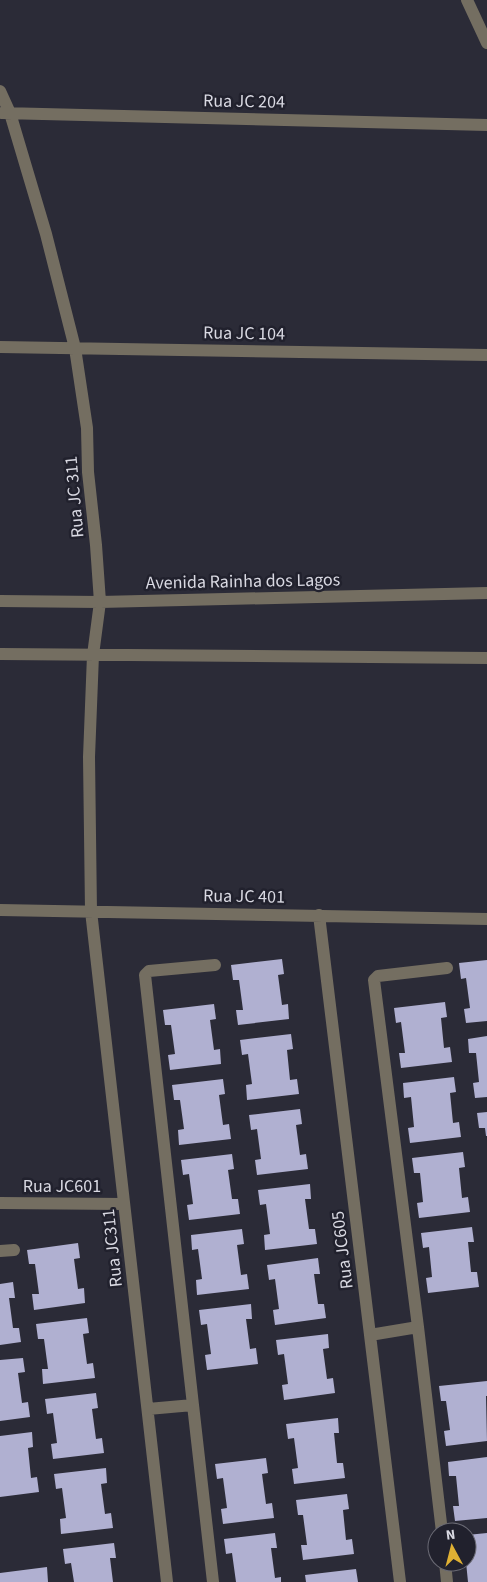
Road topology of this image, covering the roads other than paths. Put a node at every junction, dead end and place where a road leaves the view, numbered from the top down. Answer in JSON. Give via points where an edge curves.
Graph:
{"nodes":[{"id":1,"x":467,"y":0,"type":"edge"},
{"id":2,"x":487,"y":44,"type":"edge"},
{"id":3,"x":0,"y":91,"type":"edge"},
{"id":4,"x":5,"y":113,"type":"edge"},
{"id":5,"x":487,"y":125,"type":"edge"},
{"id":6,"x":0,"y":347,"type":"edge"},
{"id":7,"x":75,"y":348,"type":"junction"},
{"id":8,"x":487,"y":354,"type":"edge"},
{"id":9,"x":487,"y":593,"type":"edge"},
{"id":10,"x":0,"y":601,"type":"edge"},
{"id":11,"x":100,"y":602,"type":"junction"},
{"id":12,"x":0,"y":654,"type":"edge"},
{"id":13,"x":93,"y":655,"type":"junction"},
{"id":14,"x":487,"y":658,"type":"edge"},
{"id":15,"x":0,"y":910,"type":"edge"},
{"id":16,"x":91,"y":911,"type":"junction"},
{"id":17,"x":319,"y":915,"type":"junction"},
{"id":18,"x":487,"y":919,"type":"edge"},
{"id":19,"x":215,"y":964,"type":"dead end"},
{"id":20,"x":447,"y":968,"type":"dead end"},
{"id":21,"x":0,"y":1204,"type":"edge"},
{"id":22,"x":124,"y":1204,"type":"junction"},
{"id":23,"x":14,"y":1250,"type":"dead end"},
{"id":24,"x":0,"y":1251,"type":"edge"},
{"id":25,"x":418,"y":1327,"type":"junction"},
{"id":26,"x":370,"y":1335,"type":"junction"},
{"id":27,"x":193,"y":1405,"type":"junction"},
{"id":28,"x":148,"y":1410,"type":"junction"},
{"id":29,"x":441,"y":1522,"type":"edge"},
{"id":30,"x":167,"y":1582,"type":"edge"},
{"id":31,"x":213,"y":1582,"type":"edge"},
{"id":32,"x":400,"y":1582,"type":"edge"}],
"edges":[{"from":1,"to":2,"type":"street"},
{"from":3,"to":4,"type":"street","name":"Rua JC 311"},
{"from":4,"to":5,"type":"street","name":"Rua JC 204"},
{"from":4,"to":7,"type":"street","name":"Rua JC 311","via":[[46,234]]},
{"from":6,"to":7,"type":"street","name":"Rua JC 104"},
{"from":7,"to":8,"type":"street","name":"Rua JC 104"},
{"from":7,"to":11,"type":"street","name":"Rua JC 311","via":[[87,428]]},
{"from":9,"to":11,"type":"street","name":"Avenida Rainha dos Lagos"},
{"from":10,"to":11,"type":"street","name":"Avenida Rainha dos Lagos"},
{"from":11,"to":13,"type":"street","name":"Rua JC 311"},
{"from":12,"to":13,"type":"street"},
{"from":13,"to":14,"type":"street"},
{"from":13,"to":16,"type":"street","name":"Rua JC 311","via":[[89,757]]},
{"from":15,"to":16,"type":"street","name":"Rua JC 401"},
{"from":16,"to":17,"type":"street","name":"Rua JC 401"},
{"from":16,"to":22,"type":"street","name":"Rua JC311"},
{"from":17,"to":18,"type":"street","name":"Rua JC 401"},
{"from":17,"to":26,"type":"street","name":"Rua JC605"},
{"from":19,"to":27,"type":"street","via":[[145,975]]},
{"from":20,"to":25,"type":"street","via":[[378,976],[374,980]]},
{"from":21,"to":22,"type":"street","name":"Rua JC601"},
{"from":22,"to":28,"type":"street","name":"Rua JC311"},
{"from":23,"to":24,"type":"street"},
{"from":25,"to":26,"type":"street"},
{"from":25,"to":29,"type":"street"},
{"from":26,"to":32,"type":"street","name":"Rua JC605"},
{"from":27,"to":28,"type":"street"},
{"from":27,"to":31,"type":"street"},
{"from":28,"to":30,"type":"street","name":"Rua JC311"}]}
